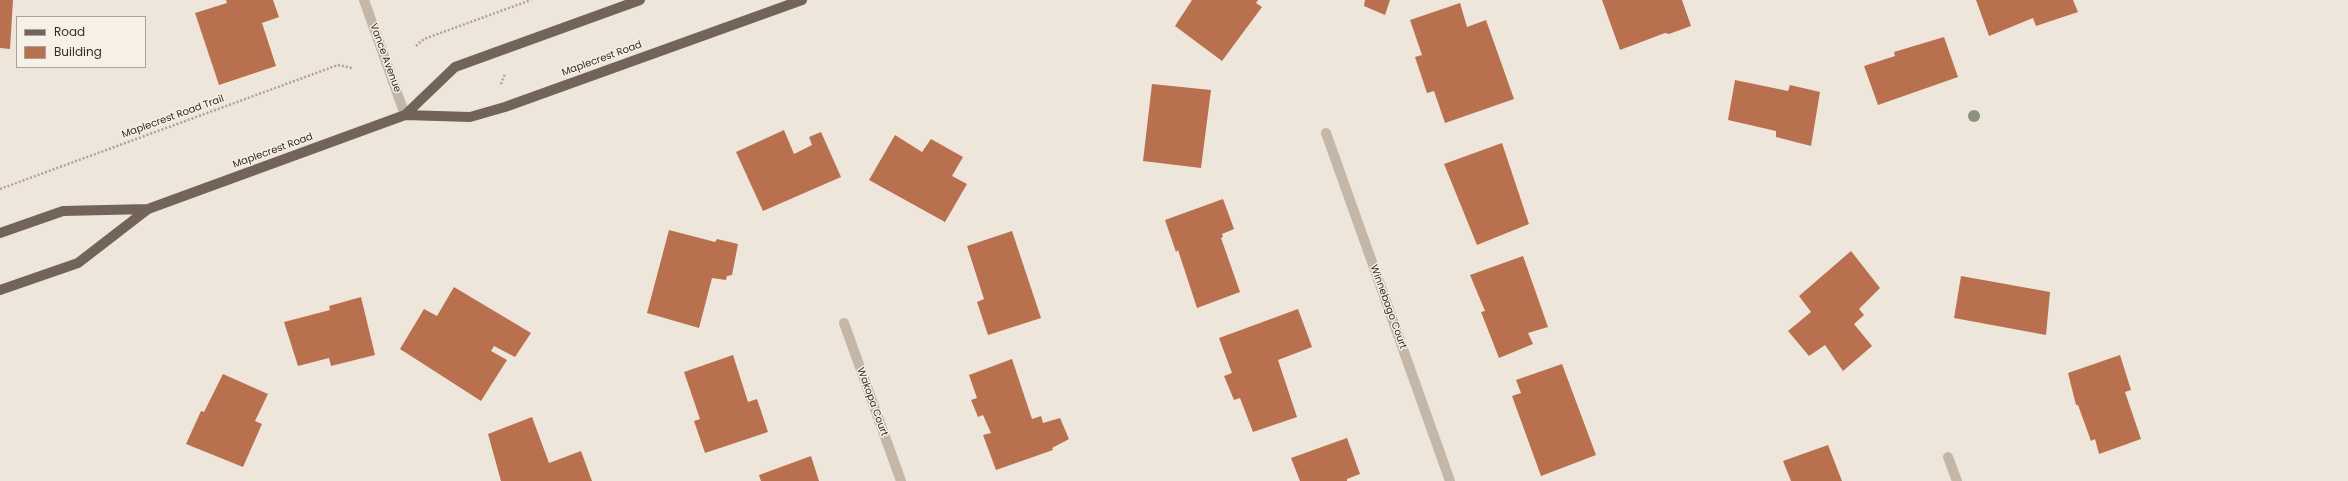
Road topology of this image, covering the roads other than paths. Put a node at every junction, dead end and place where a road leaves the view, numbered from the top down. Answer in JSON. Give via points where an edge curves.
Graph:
{"nodes":[{"id":1,"x":364,"y":0,"type":"edge"},
{"id":2,"x":640,"y":0,"type":"edge"},
{"id":3,"x":802,"y":0,"type":"edge"},
{"id":4,"x":405,"y":115,"type":"junction"},
{"id":5,"x":1326,"y":133,"type":"dead end"},
{"id":6,"x":148,"y":209,"type":"junction"},
{"id":7,"x":0,"y":233,"type":"edge"},
{"id":8,"x":0,"y":290,"type":"edge"},
{"id":9,"x":844,"y":323,"type":"dead end"},
{"id":10,"x":1948,"y":457,"type":"dead end"},
{"id":11,"x":901,"y":481,"type":"edge"},
{"id":12,"x":1450,"y":481,"type":"edge"},
{"id":13,"x":1957,"y":481,"type":"edge"}],
"edges":[{"from":1,"to":4,"type":"street","name":"Vance Avenue"},
{"from":2,"to":4,"type":"main road","name":"Maplecrest Road","via":[[455,68]]},
{"from":3,"to":4,"type":"main road","name":"Maplecrest Road","via":[[505,107],[470,117]]},
{"from":4,"to":6,"type":"main road","name":"Maplecrest Road"},
{"from":5,"to":12,"type":"street","name":"Winnebago Court"},
{"from":6,"to":7,"type":"main road","name":"Maplecrest Road","via":[[63,211]]},
{"from":6,"to":8,"type":"main road","name":"Maplecrest Road","via":[[78,262]]},
{"from":9,"to":11,"type":"street","name":"Wakopa Court"},
{"from":10,"to":13,"type":"street"}]}
